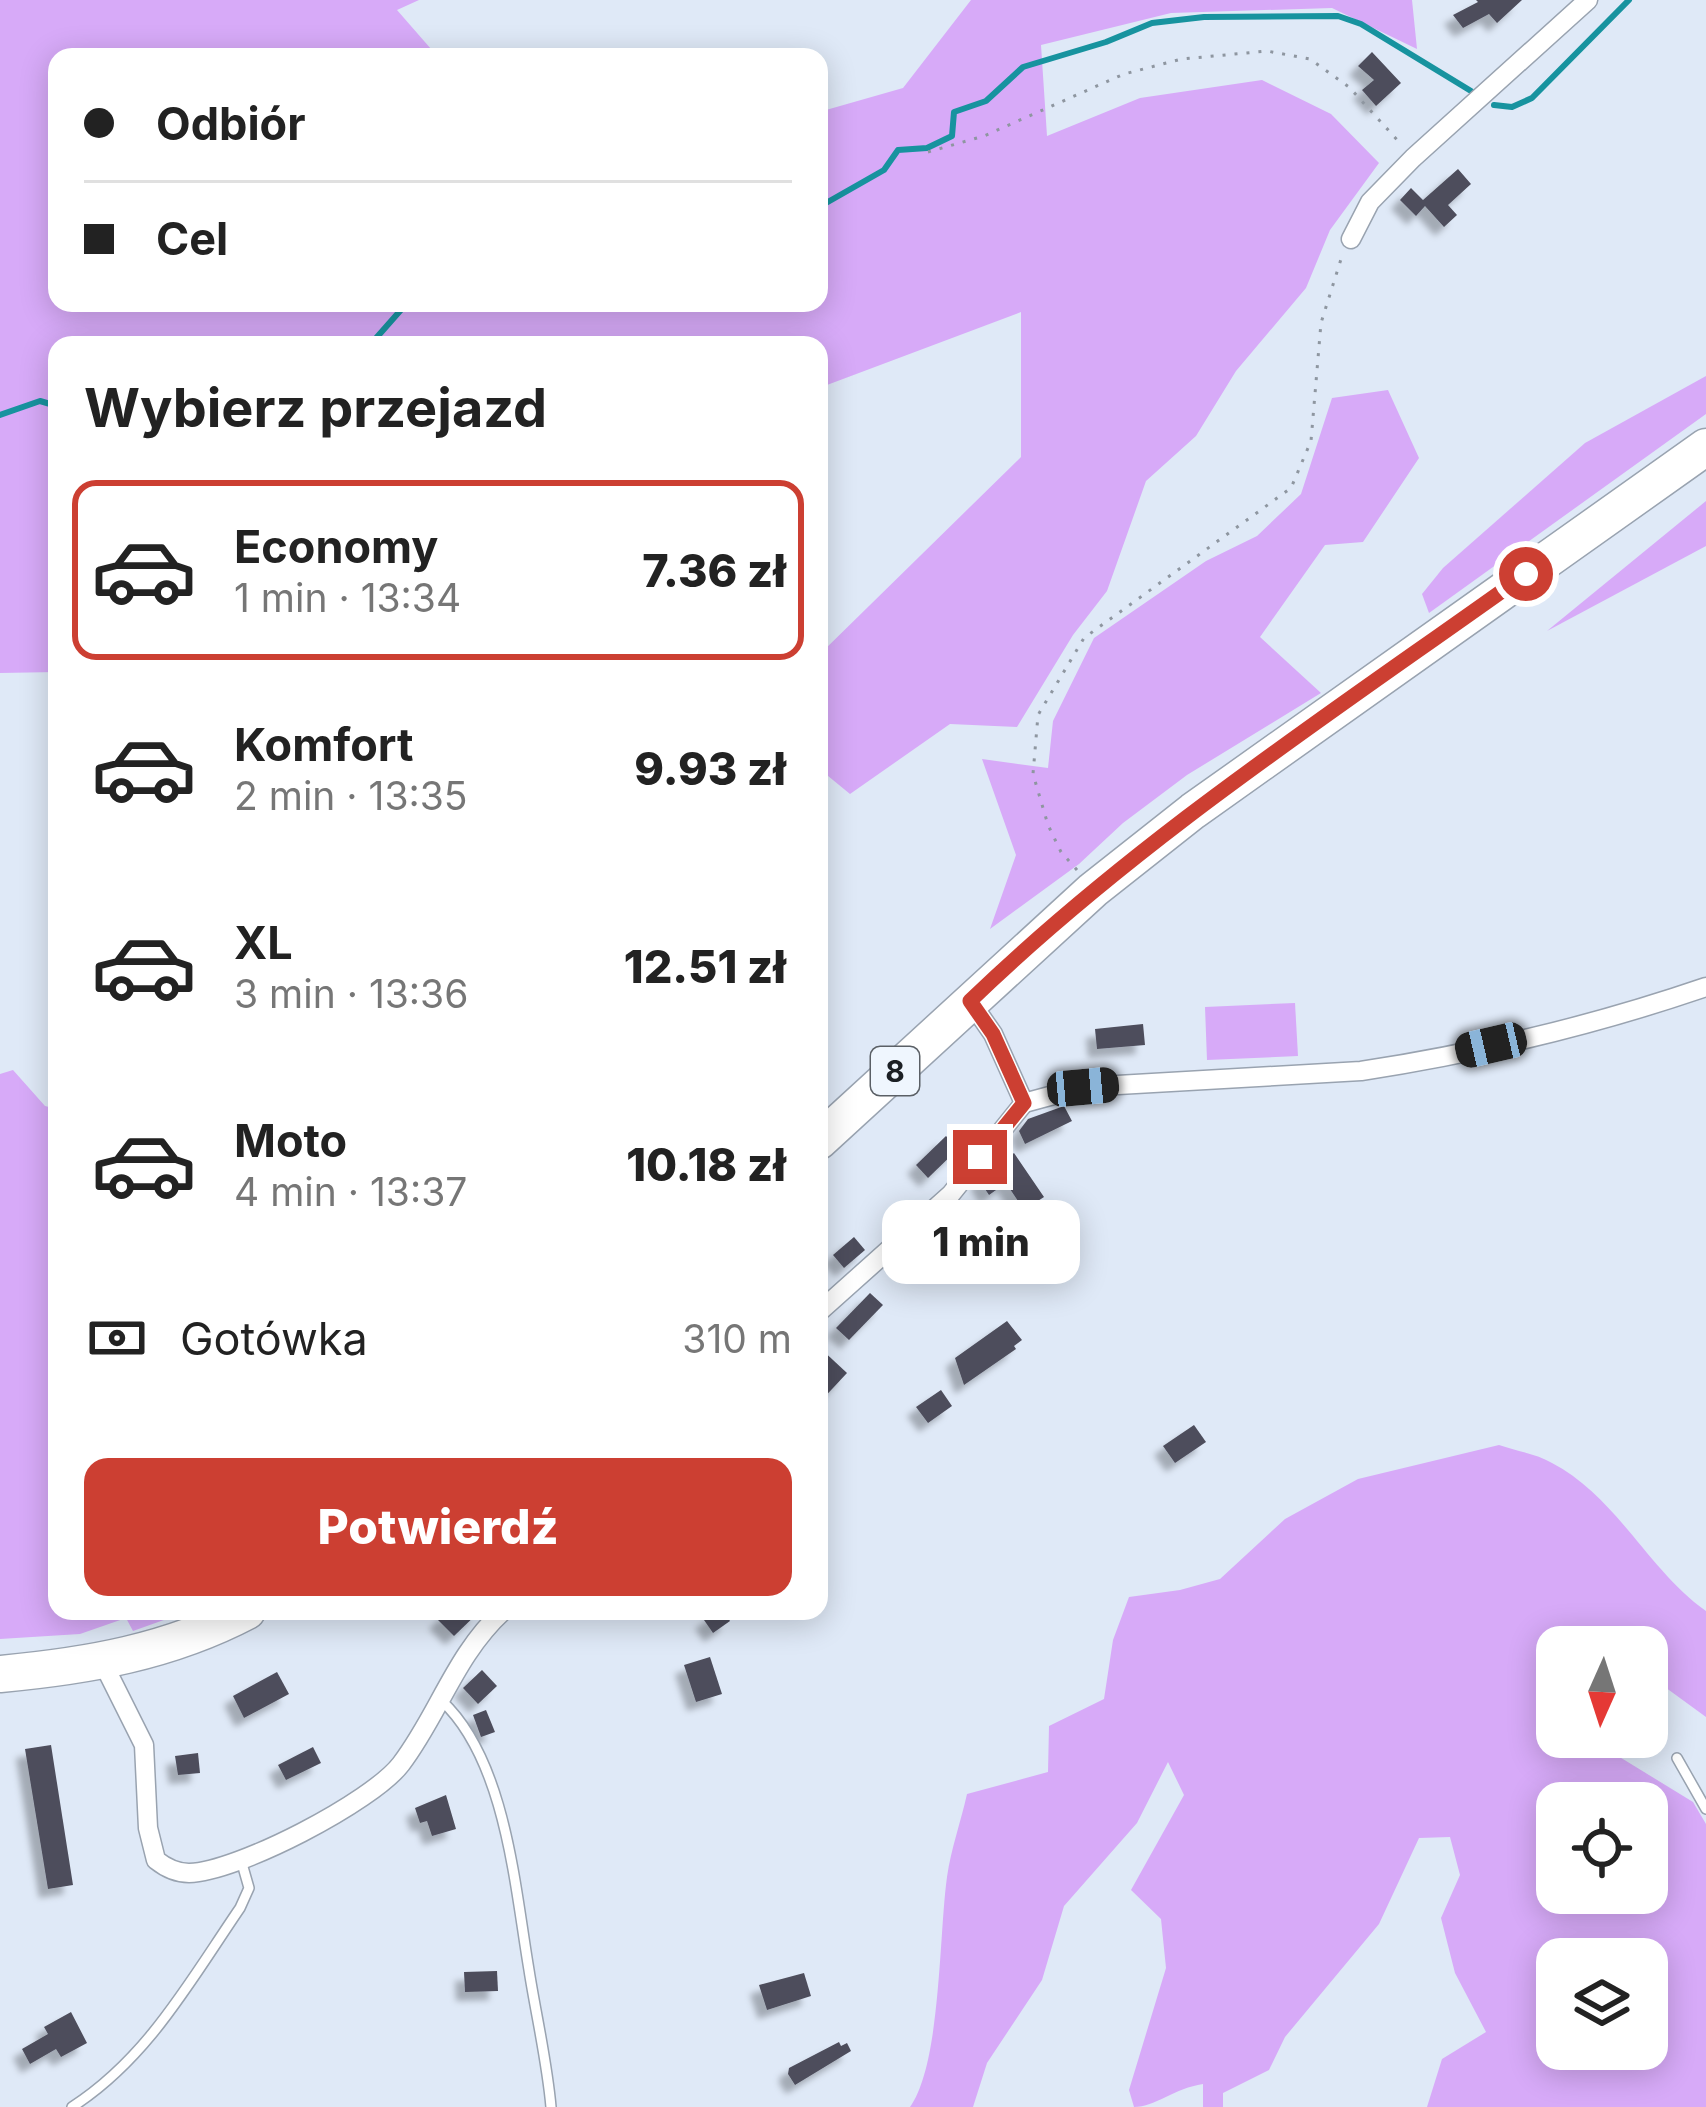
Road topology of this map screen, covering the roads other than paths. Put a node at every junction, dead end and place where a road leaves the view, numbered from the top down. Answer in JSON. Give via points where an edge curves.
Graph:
{"nodes":[{"id":1,"x":1588,"y":0,"type":"edge"},
{"id":2,"x":1351,"y":239,"type":"road end"},
{"id":3,"x":1706,"y":447,"type":"edge"},
{"id":4,"x":1706,"y":987,"type":"edge"},
{"id":5,"x":970,"y":1001,"type":"junction"},
{"id":6,"x":1024,"y":1103,"type":"junction"},
{"id":7,"x":828,"y":1133,"type":"edge"},
{"id":8,"x":828,"y":1304,"type":"edge"},
{"id":9,"x":226,"y":1620,"type":"edge"},
{"id":10,"x":494,"y":1620,"type":"edge"},
{"id":11,"x":103,"y":1663,"type":"junction"},
{"id":12,"x":0,"y":1674,"type":"edge"},
{"id":13,"x":439,"y":1697,"type":"junction"},
{"id":14,"x":1677,"y":1758,"type":"dead end"},
{"id":15,"x":1706,"y":1809,"type":"edge"},
{"id":16,"x":241,"y":1860,"type":"junction"},
{"id":17,"x":72,"y":2107,"type":"edge"},
{"id":18,"x":550,"y":2107,"type":"edge"}],
"edges":[{"from":1,"to":2,"type":"street","via":[[1413,158],[1370,202]]},
{"from":3,"to":5,"type":"highway","number":"8","via":[[1225,787]]},
{"from":4,"to":6,"type":"street","via":[[1623,1015],[1403,1065],[1083,1087]]},
{"from":5,"to":6,"type":"street"},
{"from":5,"to":7,"type":"highway","number":"8"},
{"from":6,"to":8,"type":"street","via":[[950,1194]]},
{"from":9,"to":11,"type":"highway"},
{"from":10,"to":13,"type":"street"},
{"from":11,"to":12,"type":"highway"},
{"from":11,"to":16,"type":"street","via":[[144,1745],[156,1859],[188,1873]]},
{"from":13,"to":16,"type":"street","via":[[383,1784]]},
{"from":13,"to":18,"type":"lane","via":[[458,1716],[504,1827]]},
{"from":14,"to":15,"type":"lane"},
{"from":16,"to":17,"type":"lane","via":[[249,1888],[240,1908],[157,2031],[109,2083]]}]}
